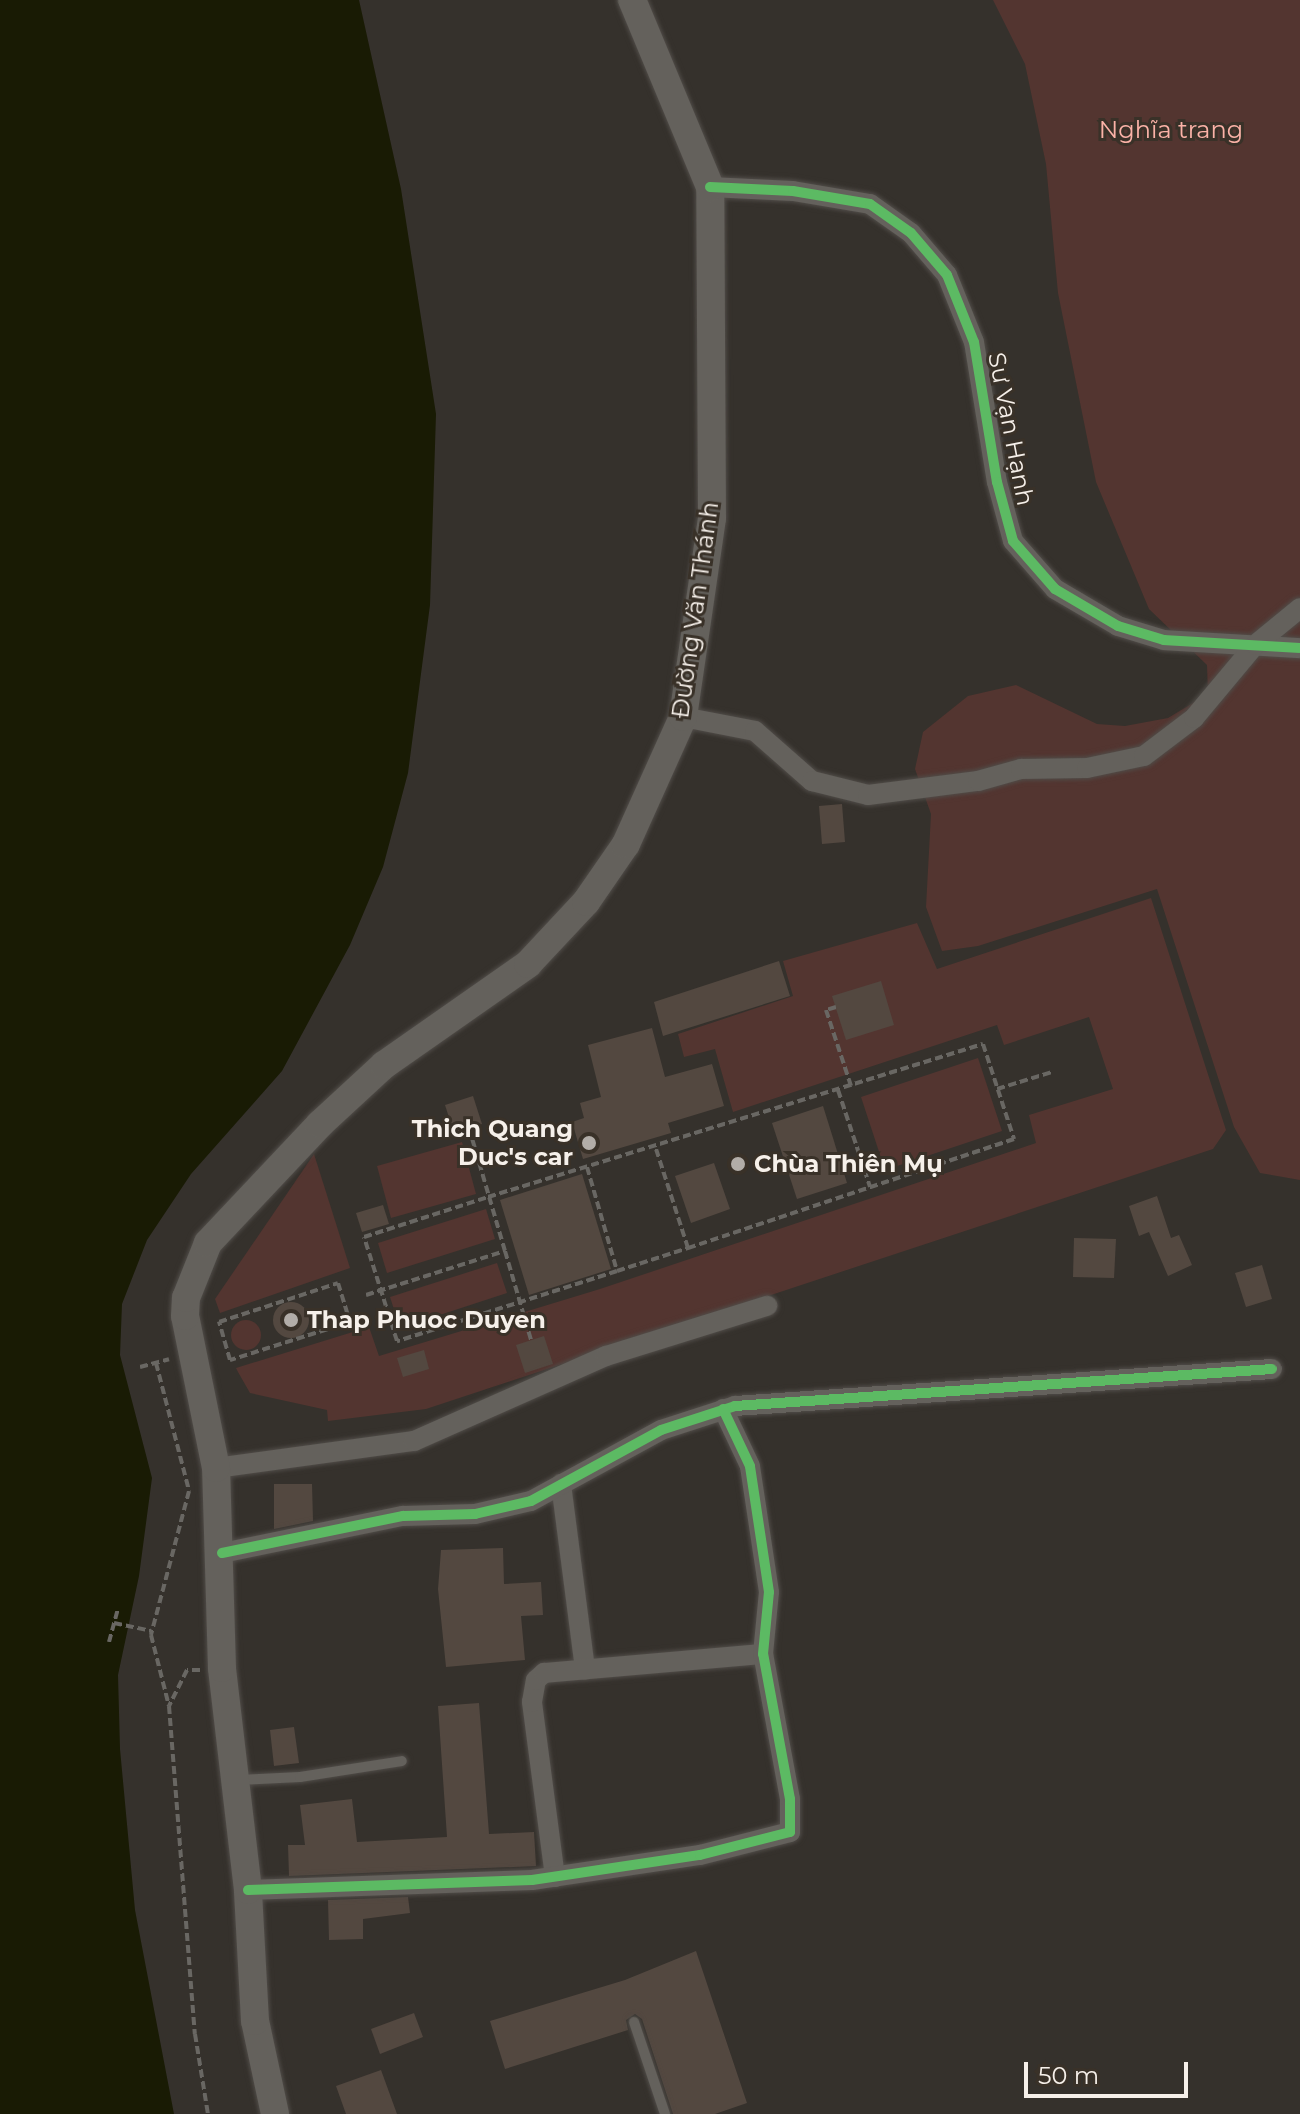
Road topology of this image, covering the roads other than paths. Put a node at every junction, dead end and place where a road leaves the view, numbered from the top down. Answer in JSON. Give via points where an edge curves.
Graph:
{"nodes":[{"id":1,"x":632,"y":0,"type":"edge"},
{"id":2,"x":710,"y":187,"type":"junction"},
{"id":3,"x":1300,"y":608,"type":"edge"},
{"id":4,"x":1255,"y":645,"type":"junction"},
{"id":5,"x":1300,"y":648,"type":"edge"},
{"id":6,"x":683,"y":717,"type":"junction"},
{"id":7,"x":767,"y":1306,"type":"dead end"},
{"id":8,"x":1272,"y":1369,"type":"dead end"},
{"id":9,"x":723,"y":1409,"type":"junction"},
{"id":10,"x":216,"y":1468,"type":"junction"},
{"id":11,"x":561,"y":1484,"type":"junction"},
{"id":12,"x":222,"y":1553,"type":"junction"},
{"id":13,"x":763,"y":1654,"type":"junction"},
{"id":14,"x":585,"y":1669,"type":"junction"},
{"id":15,"x":402,"y":1761,"type":"dead end"},
{"id":16,"x":233,"y":1780,"type":"junction"},
{"id":17,"x":555,"y":1877,"type":"junction"},
{"id":18,"x":248,"y":1890,"type":"junction"},
{"id":19,"x":634,"y":2022,"type":"dead end"},
{"id":20,"x":275,"y":2114,"type":"edge"},
{"id":21,"x":665,"y":2114,"type":"edge"}],
"edges":[{"from":1,"to":2,"type":"main road","name":"Đường Văn Thánh"},
{"from":2,"to":4,"type":"street","name":"Sư Vạn Hạnh","via":[[793,191],[870,204],[911,233],[947,275],[974,342],[997,482],[1013,541],[1055,589],[1118,626],[1164,640]]},
{"from":2,"to":6,"type":"main road","name":"Đường Văn Thánh","via":[[712,518]]},
{"from":3,"to":4,"type":"street"},
{"from":4,"to":5,"type":"street","name":"Sư Vạn Hạnh"},
{"from":4,"to":6,"type":"street","via":[[1194,718],[1144,756],[1087,768],[1021,769],[978,781],[868,795],[812,781],[755,731]]},
{"from":6,"to":10,"type":"main road","name":"Đường Văn Thánh","via":[[626,844],[586,902],[528,964],[384,1065],[320,1124],[208,1243],[190,1278],[185,1316]]},
{"from":7,"to":10,"type":"street","via":[[606,1356],[414,1441]]},
{"from":8,"to":9,"type":"street","via":[[1043,1388],[996,1385],[875,1393]]},
{"from":9,"to":11,"type":"street","via":[[661,1430]]},
{"from":9,"to":13,"type":"street","via":[[750,1466],[769,1592]]},
{"from":10,"to":12,"type":"main road","name":"Đường Văn Thánh"},
{"from":11,"to":12,"type":"street","via":[[531,1501],[475,1514],[403,1516]]},
{"from":11,"to":14,"type":"street"},
{"from":12,"to":16,"type":"main road","name":"Đường Văn Thánh","via":[[222,1668]]},
{"from":13,"to":14,"type":"street"},
{"from":13,"to":17,"type":"street","via":[[792,1810],[790,1832],[700,1855]]},
{"from":14,"to":17,"type":"street","via":[[544,1673],[533,1689]]},
{"from":15,"to":16,"type":"lane","via":[[300,1777]]},
{"from":16,"to":18,"type":"main road","name":"Đường Văn Thánh"},
{"from":17,"to":18,"type":"street"},
{"from":18,"to":20,"type":"main road","name":"Đường Văn Thánh","via":[[255,2021]]},
{"from":19,"to":21,"type":"lane"}]}
